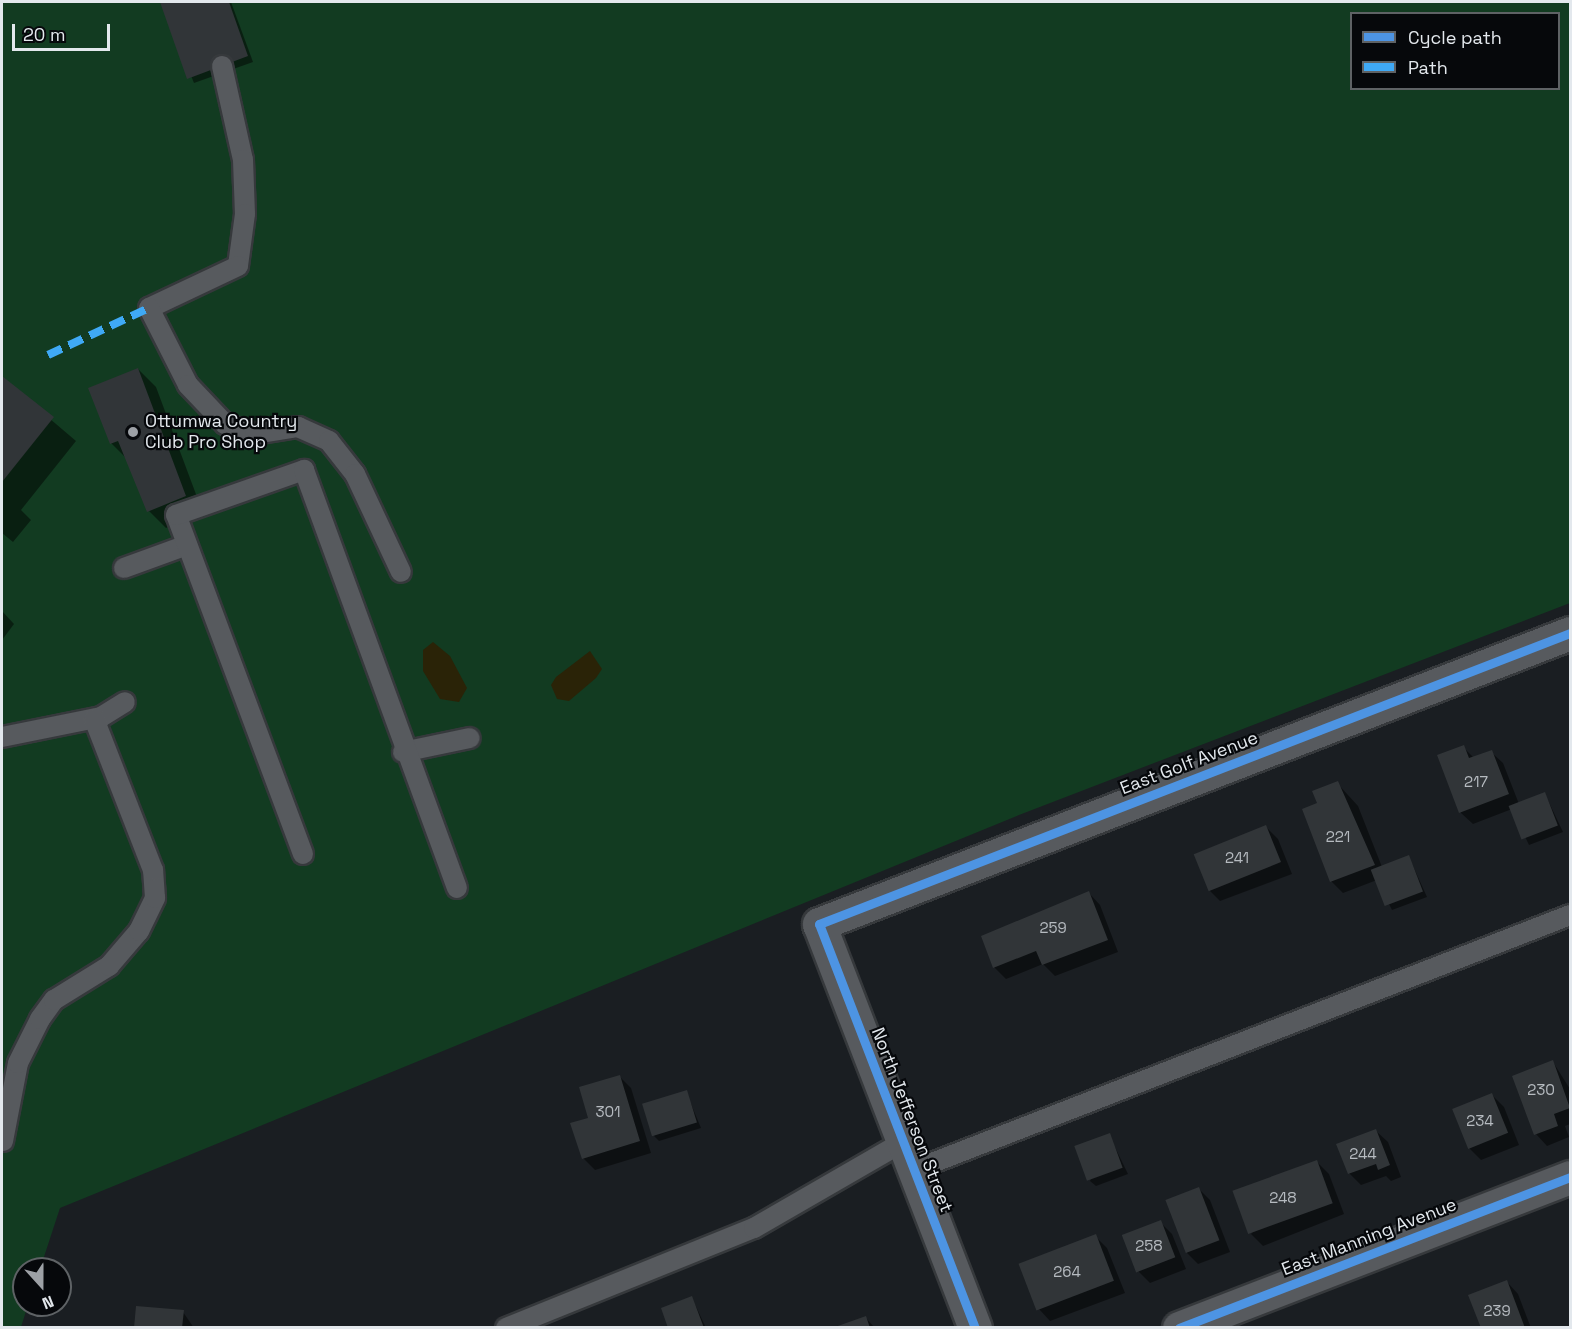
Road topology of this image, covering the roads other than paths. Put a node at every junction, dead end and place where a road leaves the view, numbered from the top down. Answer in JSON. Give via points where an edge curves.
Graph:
{"nodes":[{"id":1,"x":222,"y":66,"type":"dead end"},
{"id":2,"x":187,"y":545,"type":"junction"},
{"id":3,"x":124,"y":568,"type":"dead end"},
{"id":4,"x":400,"y":572,"type":"dead end"},
{"id":5,"x":1570,"y":633,"type":"edge"},
{"id":6,"x":125,"y":702,"type":"dead end"},
{"id":7,"x":94,"y":719,"type":"junction"},
{"id":8,"x":2,"y":737,"type":"edge"},
{"id":9,"x":470,"y":738,"type":"dead end"},
{"id":10,"x":403,"y":752,"type":"junction"},
{"id":11,"x":303,"y":854,"type":"dead end"},
{"id":12,"x":457,"y":888,"type":"dead end"},
{"id":13,"x":1570,"y":915,"type":"edge"},
{"id":14,"x":819,"y":924,"type":"joint"},
{"id":15,"x":3,"y":1141,"type":"edge"},
{"id":16,"x":909,"y":1156,"type":"junction"},
{"id":17,"x":1570,"y":1177,"type":"edge"},
{"id":18,"x":506,"y":1328,"type":"edge"},
{"id":19,"x":975,"y":1328,"type":"edge"},
{"id":20,"x":1179,"y":1328,"type":"edge"}],
"edges":[{"from":1,"to":4,"type":"lane","via":[[243,160],[245,214],[238,266],[149,308],[188,385],[225,424],[255,434],[298,427],[328,441],[355,474]]},
{"from":2,"to":3,"type":"lane"},
{"from":2,"to":10,"type":"lane","via":[[176,515],[304,471]]},
{"from":2,"to":11,"type":"lane"},
{"from":5,"to":14,"type":"street","name":"East Golf Avenue"},
{"from":6,"to":7,"type":"lane"},
{"from":7,"to":8,"type":"lane"},
{"from":7,"to":15,"type":"lane","via":[[153,870],[155,898],[139,931],[109,966],[54,1000],[40,1019],[18,1062]]},
{"from":9,"to":10,"type":"lane"},
{"from":10,"to":12,"type":"lane"},
{"from":13,"to":16,"type":"lane"},
{"from":14,"to":16,"type":"street","name":"North Jefferson Street"},
{"from":16,"to":18,"type":"lane","via":[[754,1228]]},
{"from":16,"to":19,"type":"street","name":"North Jefferson Street"},
{"from":17,"to":20,"type":"street","name":"East Manning Avenue"}]}
